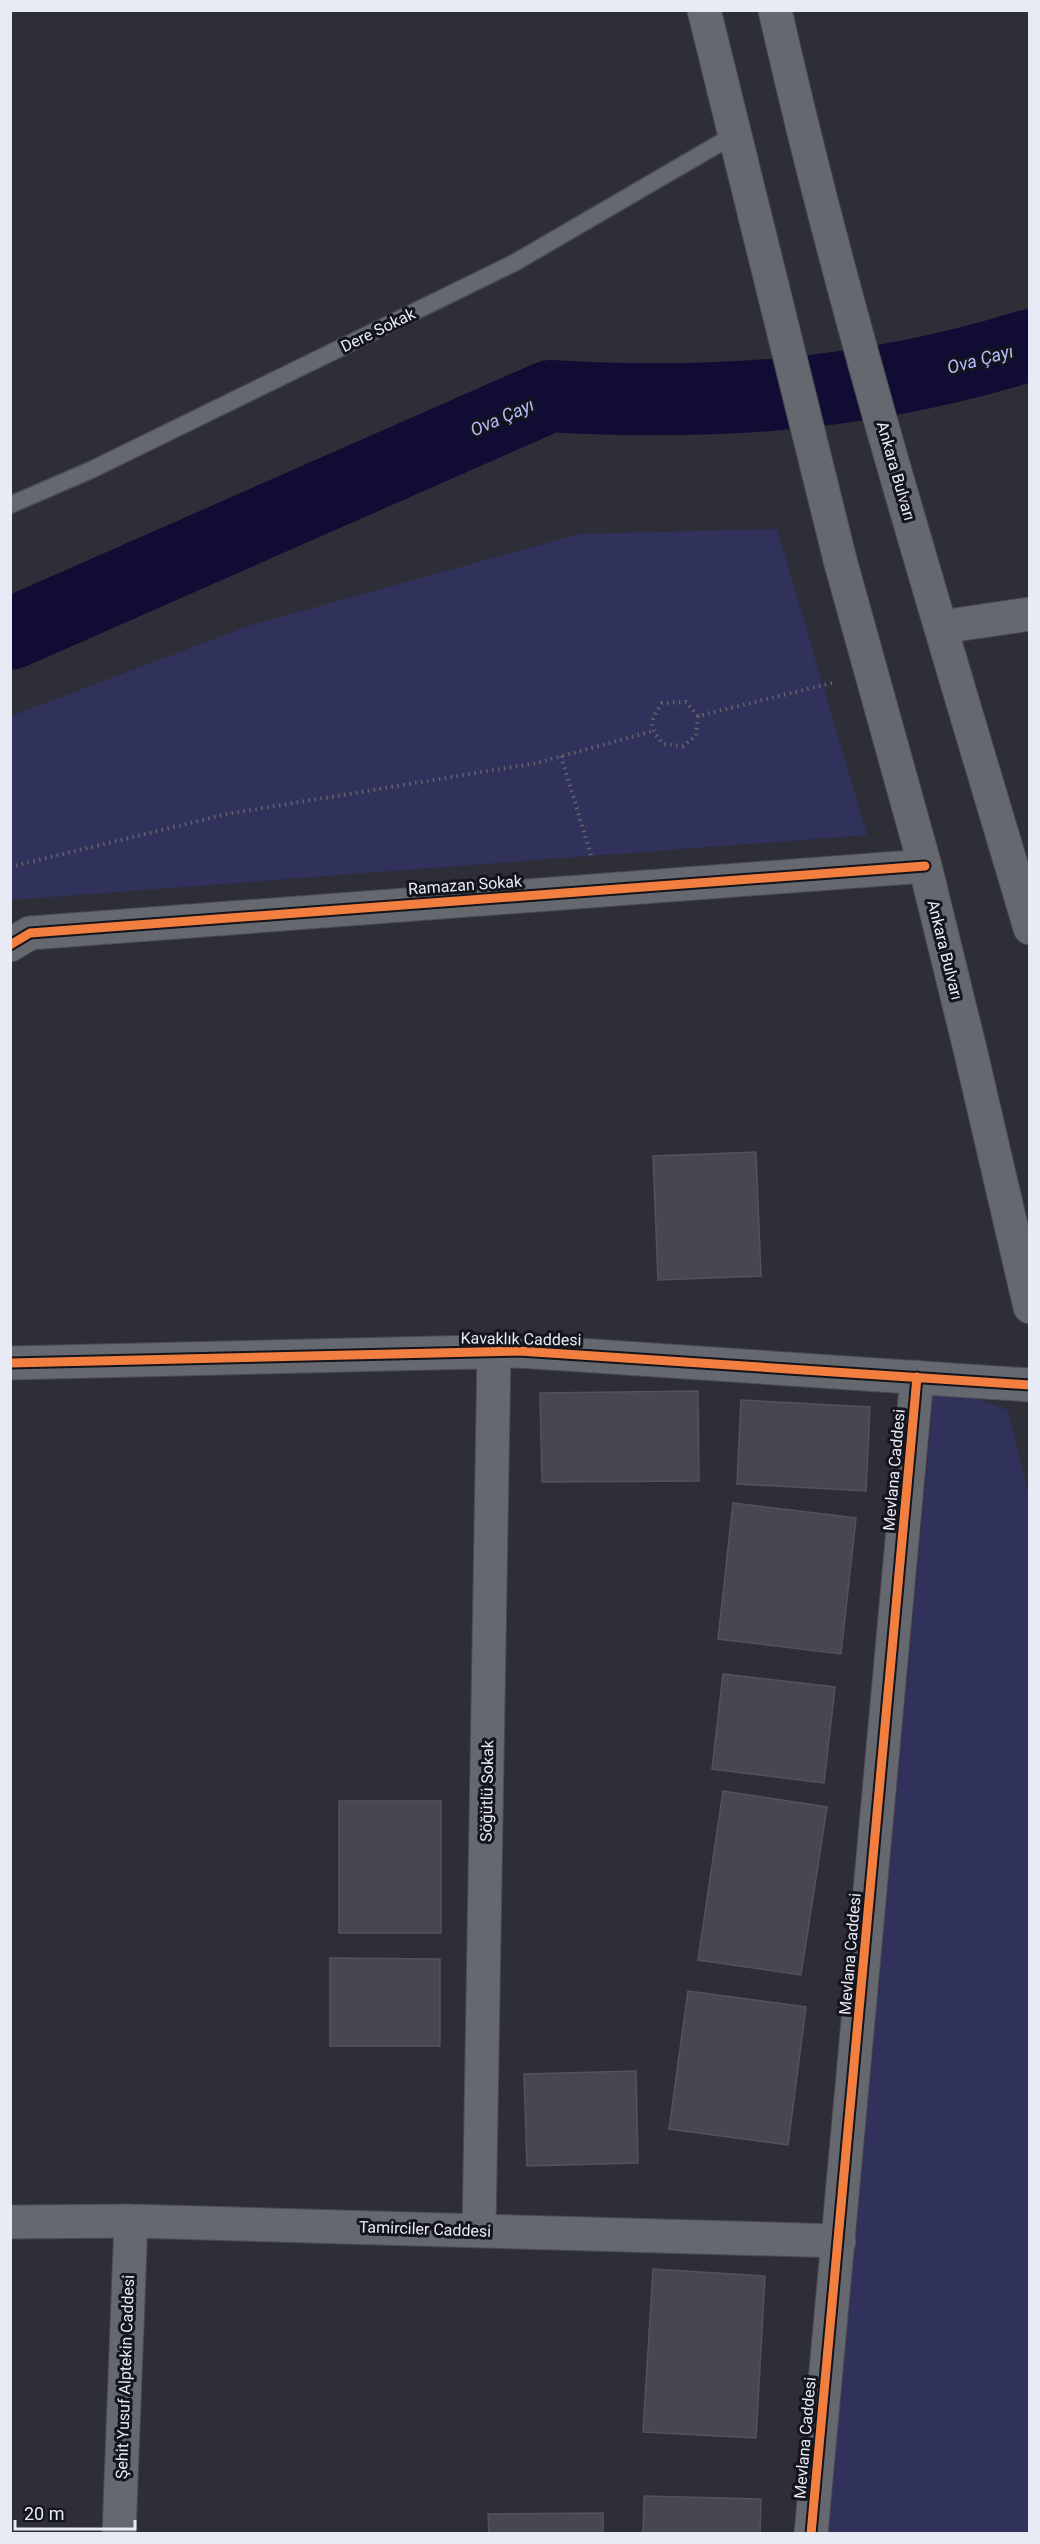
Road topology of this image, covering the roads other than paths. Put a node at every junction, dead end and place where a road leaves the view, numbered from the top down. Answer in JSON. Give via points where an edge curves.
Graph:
{"nodes":[{"id":1,"x":704,"y":10,"type":"edge"},
{"id":2,"x":775,"y":10,"type":"edge"},
{"id":3,"x":737,"y":146,"type":"junction"},
{"id":4,"x":10,"y":505,"type":"edge"},
{"id":5,"x":1029,"y":614,"type":"edge"},
{"id":6,"x":941,"y":627,"type":"junction"},
{"id":7,"x":925,"y":866,"type":"junction"},
{"id":8,"x":1029,"y":928,"type":"edge"},
{"id":9,"x":10,"y":945,"type":"edge"},
{"id":10,"x":1029,"y":1307,"type":"edge"},
{"id":11,"x":494,"y":1352,"type":"junction"},
{"id":12,"x":10,"y":1363,"type":"edge"},
{"id":13,"x":917,"y":1377,"type":"junction"},
{"id":14,"x":1029,"y":1385,"type":"edge"},
{"id":15,"x":131,"y":2221,"type":"junction"},
{"id":16,"x":10,"y":2222,"type":"edge"},
{"id":17,"x":479,"y":2231,"type":"junction"},
{"id":18,"x":839,"y":2241,"type":"junction"},
{"id":19,"x":119,"y":2534,"type":"edge"},
{"id":20,"x":811,"y":2534,"type":"edge"}],
"edges":[{"from":1,"to":3,"type":"street"},
{"from":2,"to":6,"type":"street","name":"Ankara Bulvarı","via":[[805,142]]},
{"from":3,"to":4,"type":"lane","name":"Dere Sokak","via":[[514,263],[102,465]]},
{"from":3,"to":7,"type":"street","name":"Ankara Bulvarı","via":[[840,560]]},
{"from":5,"to":6,"type":"street"},
{"from":6,"to":8,"type":"street","name":"Ankara Bulvarı"},
{"from":7,"to":9,"type":"street","name":"Ramazan Sokak","via":[[30,933]]},
{"from":7,"to":10,"type":"street","name":"Ankara Bulvarı"},
{"from":11,"to":12,"type":"street","name":"Kavaklık Caddesi"},
{"from":11,"to":13,"type":"street","name":"Kavaklık Caddesi"},
{"from":11,"to":17,"type":"street","name":"Söğütlü Sokak"},
{"from":13,"to":14,"type":"street","name":"Kavaklık Caddesi"},
{"from":13,"to":18,"type":"street","name":"Mevlana Caddesi"},
{"from":15,"to":16,"type":"street","name":"Tamirciler Caddesi"},
{"from":15,"to":17,"type":"street","name":"Tamirciler Caddesi"},
{"from":15,"to":19,"type":"street","name":"Şehit Yusuf Alptekin Caddesi"},
{"from":17,"to":18,"type":"street","name":"Tamirciler Caddesi"},
{"from":18,"to":20,"type":"street","name":"Mevlana Caddesi"}]}
